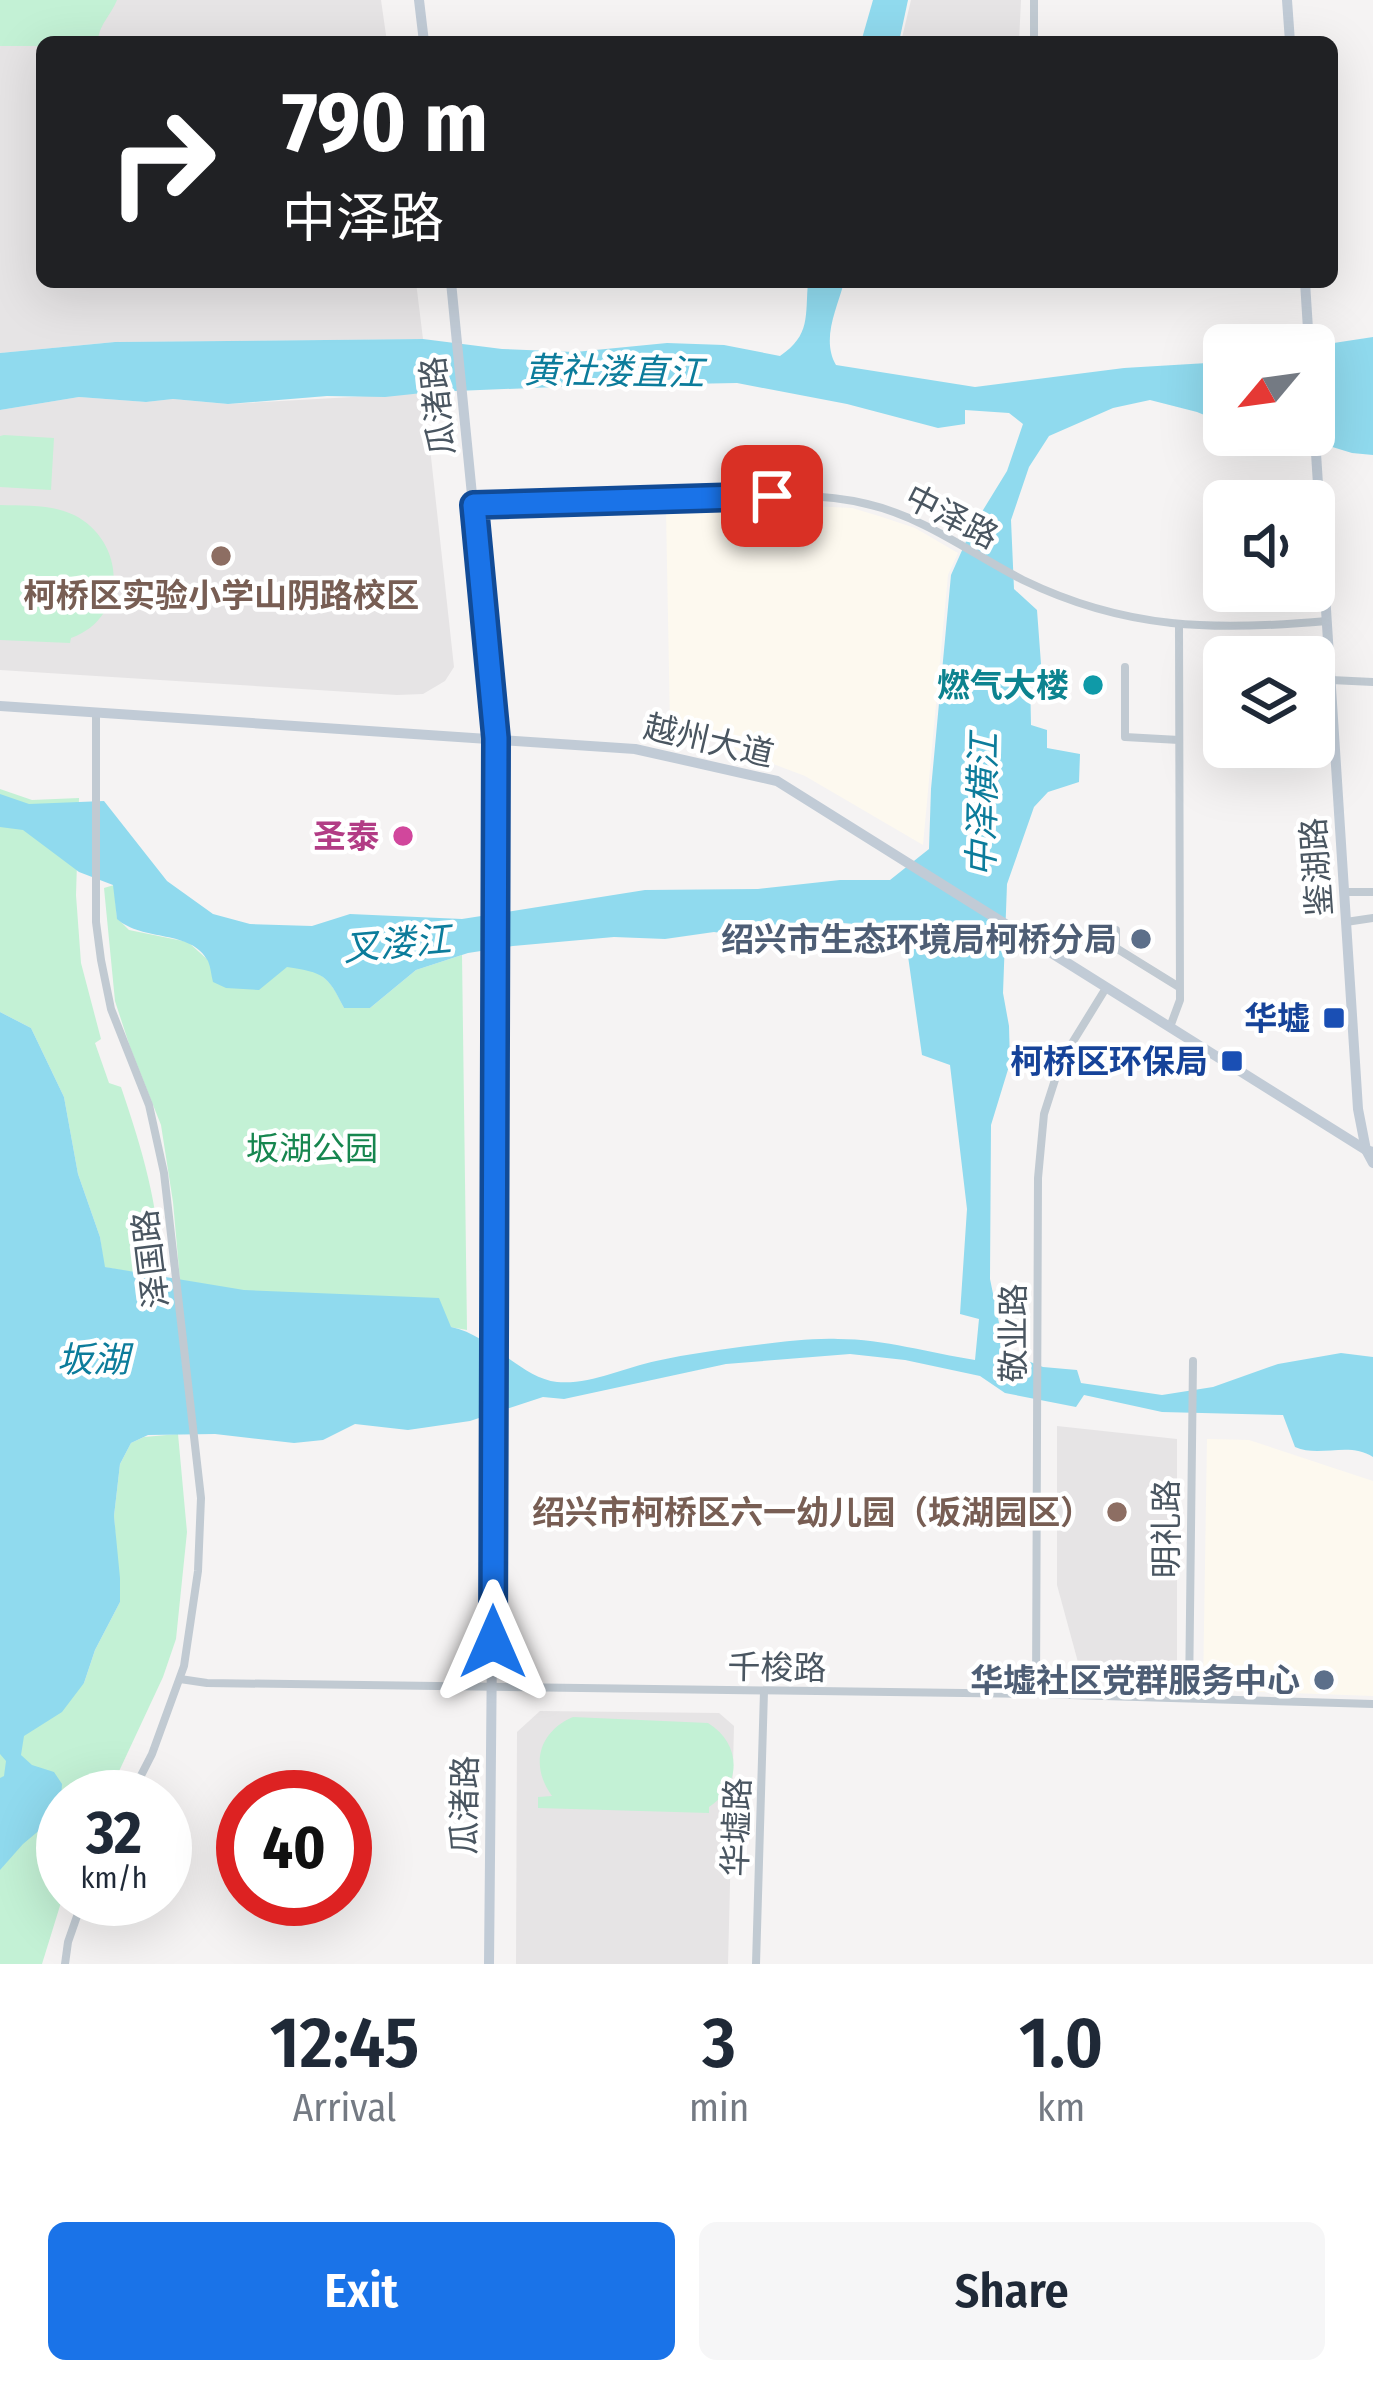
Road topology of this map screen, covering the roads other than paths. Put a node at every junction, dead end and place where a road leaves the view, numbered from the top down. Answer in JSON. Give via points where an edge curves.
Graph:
{"nodes":[{"id":1,"x":419,"y":0,"type":"edge"},
{"id":2,"x":1034,"y":0,"type":"edge"},
{"id":3,"x":1287,"y":0,"type":"edge"},
{"id":4,"x":423,"y":36,"type":"edge"},
{"id":5,"x":1034,"y":36,"type":"edge"},
{"id":6,"x":1290,"y":36,"type":"edge"},
{"id":7,"x":452,"y":288,"type":"edge"},
{"id":8,"x":1305,"y":288,"type":"edge"},
{"id":9,"x":1308,"y":324,"type":"edge"},
{"id":10,"x":1317,"y":456,"type":"edge"},
{"id":11,"x":474,"y":505,"type":"junction"},
{"id":12,"x":1328,"y":621,"type":"junction"},
{"id":13,"x":1179,"y":626,"type":"junction"},
{"id":14,"x":1329,"y":636,"type":"edge"},
{"id":15,"x":1125,"y":667,"type":"dead end"},
{"id":16,"x":1335,"y":680,"type":"edge"},
{"id":17,"x":1373,"y":682,"type":"edge"},
{"id":18,"x":0,"y":706,"type":"edge"},
{"id":19,"x":96,"y":713,"type":"junction"},
{"id":20,"x":496,"y":738,"type":"junction"},
{"id":21,"x":1179,"y":740,"type":"junction"},
{"id":22,"x":1335,"y":745,"type":"edge"},
{"id":23,"x":1344,"y":892,"type":"junction"},
{"id":24,"x":1373,"y":892,"type":"edge"},
{"id":25,"x":1373,"y":917,"type":"edge"},
{"id":26,"x":1346,"y":922,"type":"junction"},
{"id":27,"x":1116,"y":930,"type":"dead end"},
{"id":28,"x":1106,"y":988,"type":"junction"},
{"id":29,"x":1180,"y":988,"type":"junction"},
{"id":30,"x":1169,"y":1028,"type":"junction"},
{"id":31,"x":1369,"y":1151,"type":"edge"},
{"id":32,"x":1373,"y":1162,"type":"edge"},
{"id":33,"x":1193,"y":1360,"type":"dead end"},
{"id":34,"x":180,"y":1678,"type":"junction"},
{"id":35,"x":492,"y":1686,"type":"junction"},
{"id":36,"x":764,"y":1691,"type":"junction"},
{"id":37,"x":1036,"y":1694,"type":"junction"},
{"id":38,"x":1190,"y":1699,"type":"junction"},
{"id":39,"x":1373,"y":1704,"type":"edge"},
{"id":40,"x":144,"y":1770,"type":"edge"},
{"id":41,"x":74,"y":1926,"type":"edge"},
{"id":42,"x":64,"y":1964,"type":"edge"},
{"id":43,"x":489,"y":1964,"type":"edge"},
{"id":44,"x":756,"y":1964,"type":"edge"}],
"edges":[{"from":1,"to":4,"type":"street"},
{"from":2,"to":5,"type":"street"},
{"from":3,"to":6,"type":"street"},
{"from":7,"to":11,"type":"street","name":"瓜渚路"},
{"from":8,"to":9,"type":"street"},
{"from":10,"to":12,"type":"street","name":"鉴湖路"},
{"from":11,"to":13,"type":"street","name":"中泽路","via":[[842,499],[910,517],[1073,602]]},
{"from":11,"to":20,"type":"street","name":"瓜渚路"},
{"from":12,"to":13,"type":"street","name":"中泽路"},
{"from":12,"to":14,"type":"street","name":"鉴湖路"},
{"from":13,"to":21,"type":"street"},
{"from":15,"to":21,"type":"street","via":[[1125,737]]},
{"from":16,"to":17,"type":"street"},
{"from":18,"to":19,"type":"street","name":"越州大道"},
{"from":19,"to":20,"type":"street","name":"越州大道"},
{"from":19,"to":34,"type":"street","name":"泽国路","via":[[98,940],[111,1009],[149,1105],[164,1173],[201,1498]]},
{"from":20,"to":28,"type":"street","name":"越州大道","via":[[635,749],[776,781]]},
{"from":20,"to":35,"type":"street","name":"瓜渚路"},
{"from":21,"to":29,"type":"street"},
{"from":22,"to":23,"type":"street","name":"鉴湖路"},
{"from":23,"to":24,"type":"street"},
{"from":23,"to":26,"type":"street","name":"鉴湖路"},
{"from":25,"to":26,"type":"street"},
{"from":26,"to":31,"type":"street","name":"鉴湖路","via":[[1358,1109]]},
{"from":27,"to":29,"type":"street","via":[[1116,948]]},
{"from":28,"to":30,"type":"street","name":"越州大道"},
{"from":28,"to":37,"type":"street","name":"敬业路","via":[[1060,1061],[1044,1114]]},
{"from":29,"to":30,"type":"street"},
{"from":30,"to":31,"type":"street","name":"越州大道"},
{"from":31,"to":32,"type":"street","name":"鉴湖路"},
{"from":33,"to":38,"type":"street","name":"明礼路"},
{"from":34,"to":35,"type":"street","name":"千梭路"},
{"from":34,"to":40,"type":"street","name":"泽国路"},
{"from":35,"to":36,"type":"street","name":"千梭路"},
{"from":35,"to":43,"type":"street","name":"瓜渚路"},
{"from":36,"to":37,"type":"street","name":"千梭路"},
{"from":36,"to":44,"type":"street","name":"华墟路"},
{"from":37,"to":38,"type":"street","name":"千梭路"},
{"from":38,"to":39,"type":"street","name":"千梭路"},
{"from":41,"to":42,"type":"street"}]}
